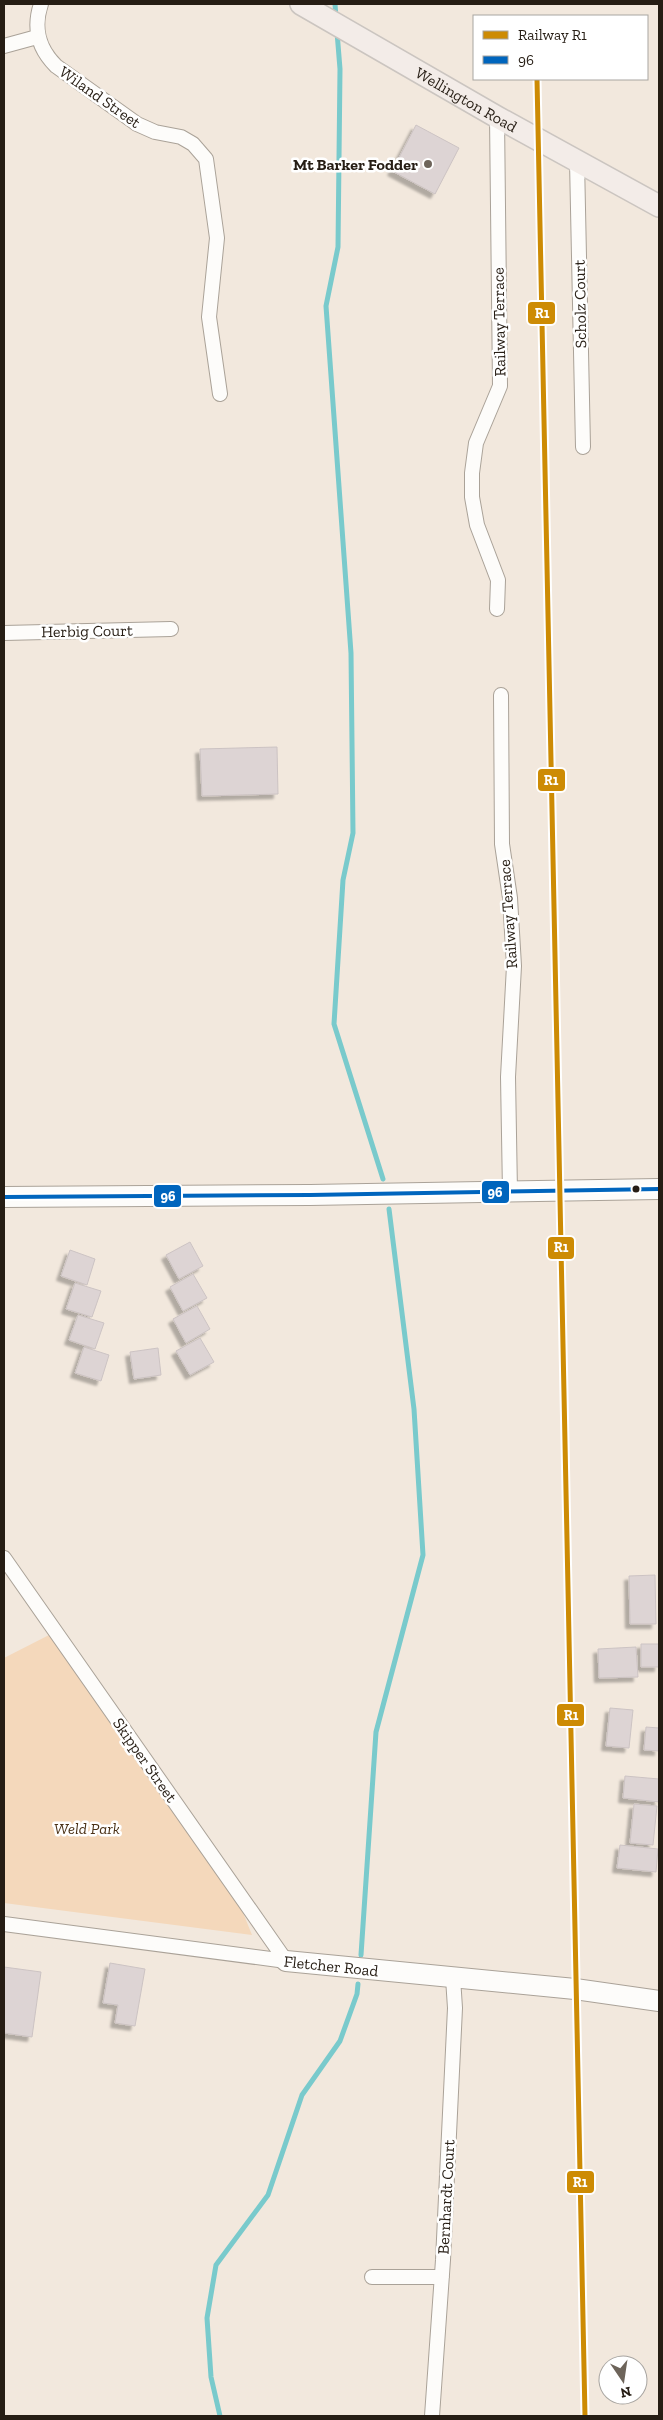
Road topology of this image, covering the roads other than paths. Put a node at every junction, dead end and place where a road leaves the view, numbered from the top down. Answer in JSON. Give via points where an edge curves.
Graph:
{"nodes":[{"id":1,"x":41,"y":4,"type":"edge"},
{"id":2,"x":308,"y":8,"type":"edge"},
{"id":3,"x":37,"y":37,"type":"junction"},
{"id":4,"x":4,"y":46,"type":"edge"},
{"id":5,"x":497,"y":116,"type":"junction"},
{"id":6,"x":577,"y":161,"type":"junction"},
{"id":7,"x":659,"y":206,"type":"edge"},
{"id":8,"x":220,"y":394,"type":"dead end"},
{"id":9,"x":583,"y":447,"type":"dead end"},
{"id":10,"x":497,"y":609,"type":"dead end"},
{"id":11,"x":171,"y":629,"type":"dead end"},
{"id":12,"x":4,"y":633,"type":"edge"},
{"id":13,"x":501,"y":695,"type":"dead end"},
{"id":14,"x":659,"y":1190,"type":"edge"},
{"id":15,"x":510,"y":1192,"type":"junction"},
{"id":16,"x":4,"y":1197,"type":"edge"},
{"id":17,"x":4,"y":1558,"type":"edge"},
{"id":18,"x":4,"y":1924,"type":"edge"},
{"id":19,"x":286,"y":1961,"type":"junction"},
{"id":20,"x":453,"y":1978,"type":"junction"},
{"id":21,"x":659,"y":2001,"type":"edge"},
{"id":22,"x":372,"y":2277,"type":"dead end"},
{"id":23,"x":442,"y":2277,"type":"junction"},
{"id":24,"x":432,"y":2416,"type":"edge"}],
"edges":[{"from":1,"to":3,"type":"street"},
{"from":2,"to":5,"type":"main road","name":"Wellington Road"},
{"from":3,"to":4,"type":"street"},
{"from":3,"to":8,"type":"street","name":"Wiland Street","via":[[56,66],[137,124],[155,132],[181,136],[206,159],[217,238],[209,317]]},
{"from":5,"to":6,"type":"main road","name":"Wellington Road"},
{"from":5,"to":10,"type":"street","name":"Railway Terrace","via":[[500,386],[476,443],[472,473],[477,525],[498,580]]},
{"from":6,"to":7,"type":"main road","name":"Wellington Road"},
{"from":6,"to":9,"type":"street","name":"Scholz Court"},
{"from":11,"to":12,"type":"street","name":"Herbig Court"},
{"from":13,"to":15,"type":"street","name":"Railway Terrace","via":[[502,844],[510,898],[514,966],[508,1077]]},
{"from":14,"to":15,"type":"main road"},
{"from":15,"to":16,"type":"main road"},
{"from":17,"to":19,"type":"street","name":"Skipper Street"},
{"from":18,"to":19,"type":"street","name":"Fletcher Road"},
{"from":19,"to":20,"type":"main road","name":"Fletcher Road"},
{"from":20,"to":21,"type":"main road","name":"Fletcher Road","via":[[575,1989]]},
{"from":20,"to":23,"type":"street","name":"Bernhardt Court","via":[[455,2008]]},
{"from":22,"to":23,"type":"street"},
{"from":23,"to":24,"type":"street","name":"Bernhardt Court"}]}
